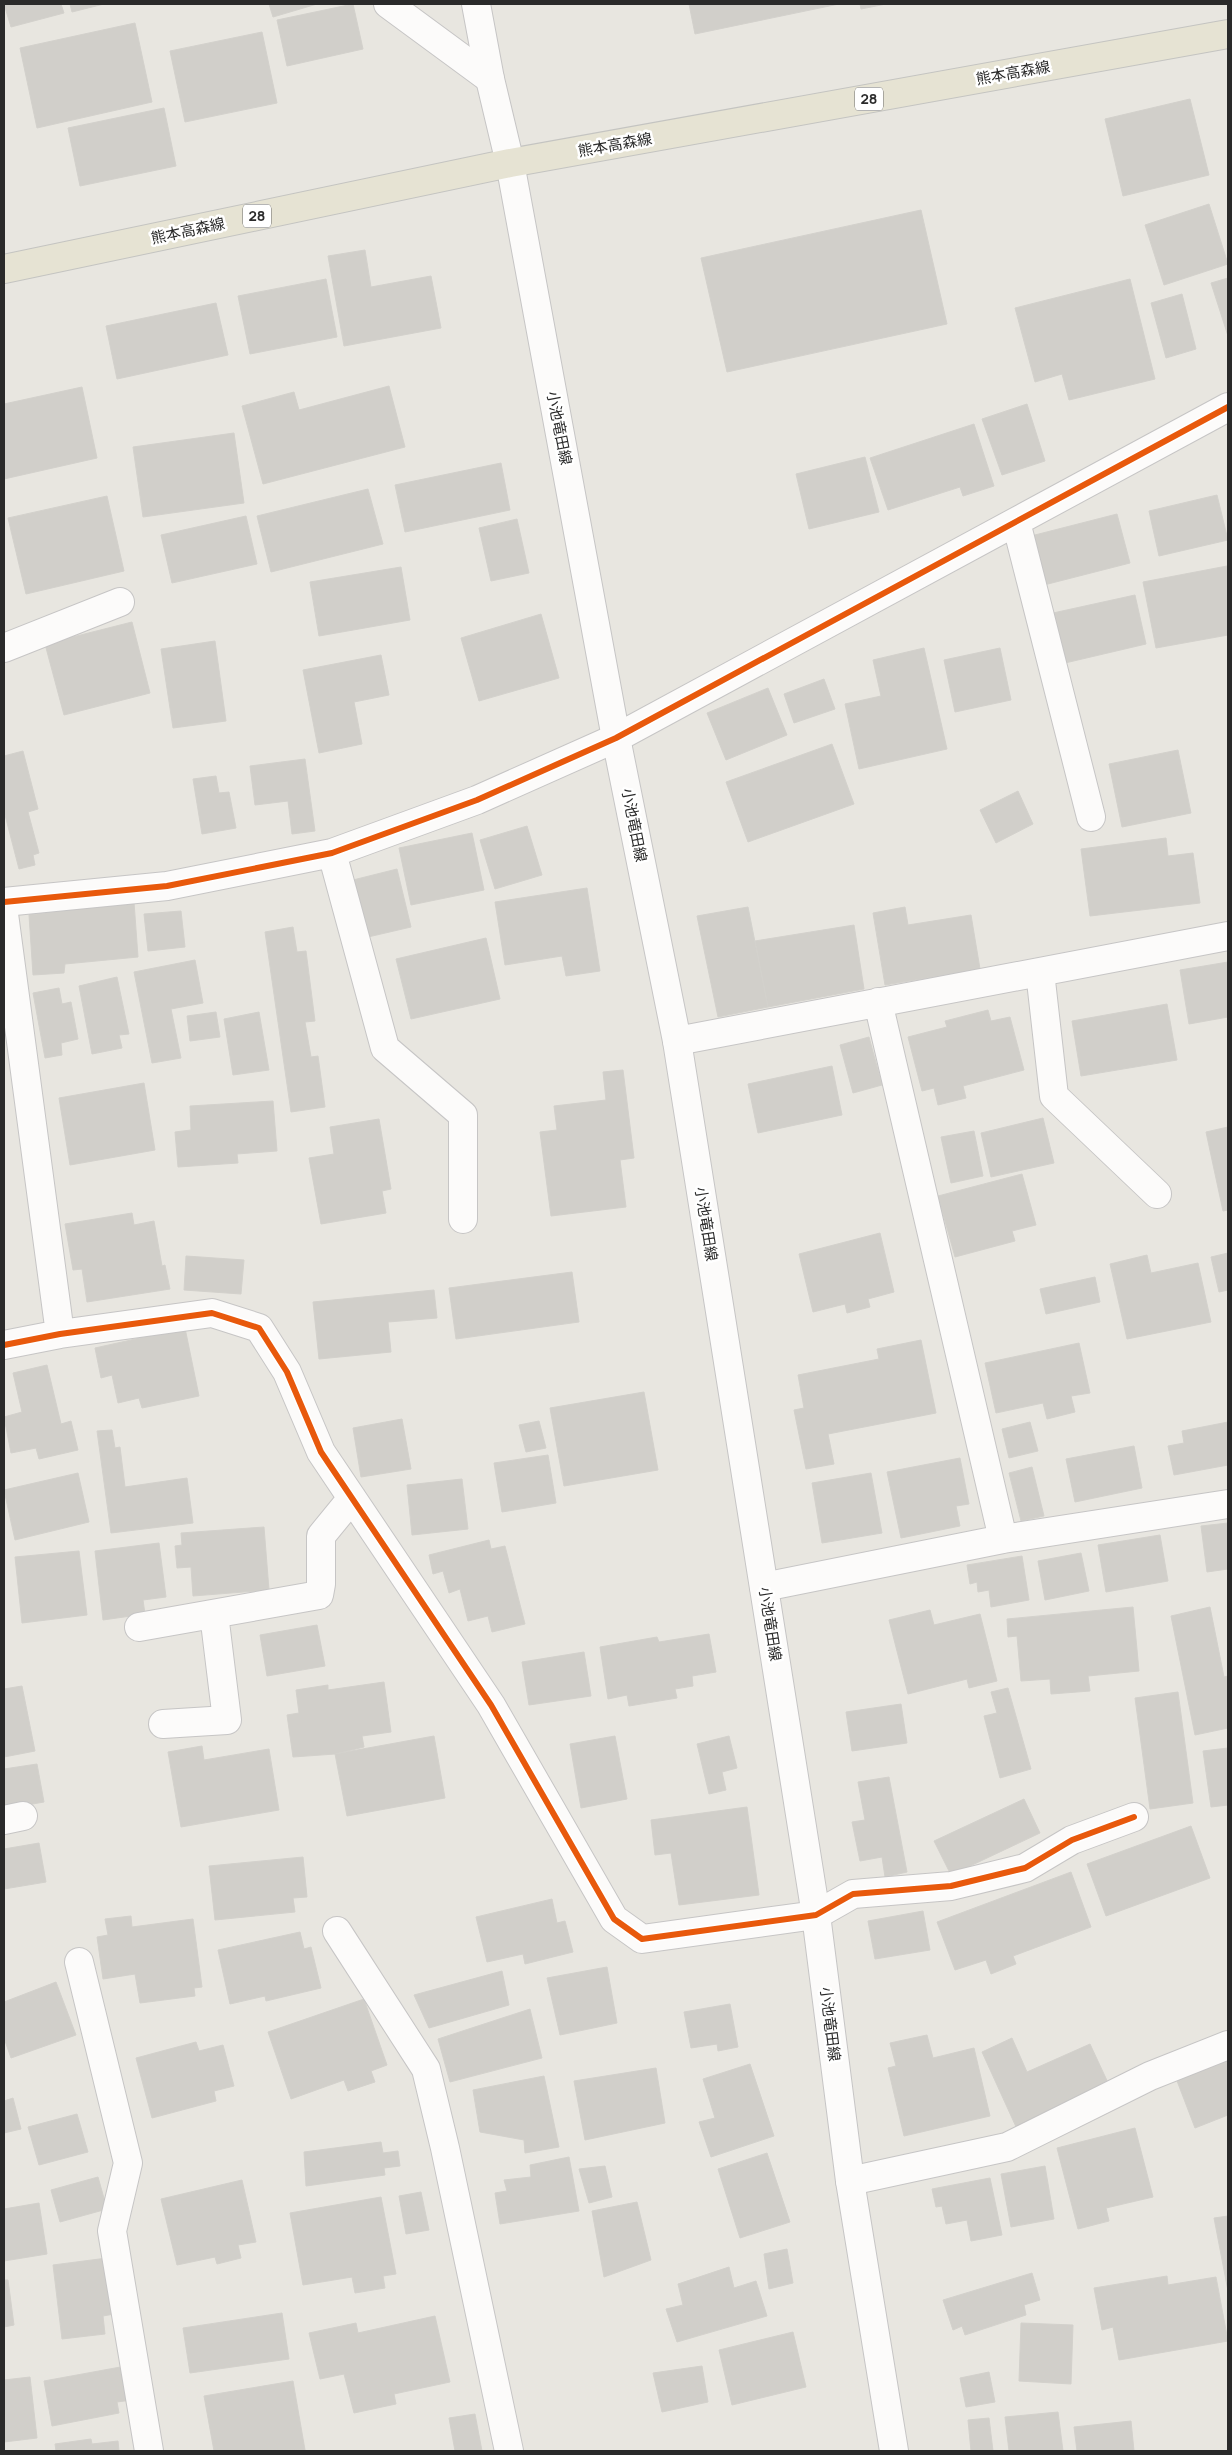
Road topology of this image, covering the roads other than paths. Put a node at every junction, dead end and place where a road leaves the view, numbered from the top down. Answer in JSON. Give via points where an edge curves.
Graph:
{"nodes":[{"id":1,"x":388,"y":4,"type":"edge"},
{"id":2,"x":476,"y":4,"type":"edge"},
{"id":3,"x":1228,"y":34,"type":"edge"},
{"id":4,"x":490,"y":79,"type":"junction"},
{"id":5,"x":510,"y":163,"type":"junction"},
{"id":6,"x":4,"y":269,"type":"edge"},
{"id":7,"x":1228,"y":407,"type":"edge"},
{"id":8,"x":1016,"y":522,"type":"junction"},
{"id":9,"x":120,"y":602,"type":"dead end"},
{"id":10,"x":4,"y":648,"type":"edge"},
{"id":11,"x":616,"y":738,"type":"junction"},
{"id":12,"x":1091,"y":817,"type":"dead end"},
{"id":13,"x":332,"y":853,"type":"junction"},
{"id":14,"x":4,"y":902,"type":"edge"},
{"id":15,"x":4,"y":914,"type":"edge"},
{"id":16,"x":1228,"y":936,"type":"edge"},
{"id":17,"x":1040,"y":972,"type":"junction"},
{"id":18,"x":878,"y":1002,"type":"junction"},
{"id":19,"x":677,"y":1041,"type":"junction"},
{"id":20,"x":1157,"y":1194,"type":"dead end"},
{"id":21,"x":463,"y":1219,"type":"dead end"},
{"id":22,"x":60,"y":1334,"type":"junction"},
{"id":23,"x":4,"y":1345,"type":"edge"},
{"id":24,"x":352,"y":1498,"type":"junction"},
{"id":25,"x":1228,"y":1504,"type":"edge"},
{"id":26,"x":1003,"y":1539,"type":"junction"},
{"id":27,"x":764,"y":1587,"type":"junction"},
{"id":28,"x":214,"y":1614,"type":"junction"},
{"id":29,"x":139,"y":1627,"type":"dead end"},
{"id":30,"x":163,"y":1724,"type":"dead end"},
{"id":31,"x":1134,"y":1817,"type":"dead end"},
{"id":32,"x":816,"y":1915,"type":"junction"},
{"id":33,"x":336,"y":1931,"type":"dead end"},
{"id":34,"x":79,"y":1962,"type":"dead end"},
{"id":35,"x":1228,"y":2045,"type":"edge"},
{"id":36,"x":850,"y":2180,"type":"junction"},
{"id":37,"x":149,"y":2451,"type":"edge"},
{"id":38,"x":509,"y":2451,"type":"edge"},
{"id":39,"x":894,"y":2451,"type":"edge"}],
"edges":[{"from":1,"to":4,"type":"street"},
{"from":2,"to":4,"type":"street","name":"小池竜田線"},
{"from":3,"to":5,"type":"main road","name":"熊本高森線","number":"28"},
{"from":4,"to":5,"type":"street","name":"小池竜田線"},
{"from":5,"to":6,"type":"main road","name":"熊本高森線","number":"28"},
{"from":5,"to":11,"type":"street","name":"小池竜田線"},
{"from":7,"to":8,"type":"street"},
{"from":8,"to":11,"type":"street"},
{"from":8,"to":12,"type":"street"},
{"from":9,"to":10,"type":"street"},
{"from":11,"to":13,"type":"street","via":[[478,800]]},
{"from":11,"to":19,"type":"street","name":"小池竜田線"},
{"from":13,"to":14,"type":"street","via":[[167,886]]},
{"from":13,"to":21,"type":"street","via":[[385,1048],[463,1115]]},
{"from":15,"to":22,"type":"street"},
{"from":16,"to":17,"type":"street"},
{"from":17,"to":18,"type":"street"},
{"from":17,"to":20,"type":"street","via":[[1054,1096]]},
{"from":18,"to":19,"type":"street"},
{"from":18,"to":26,"type":"street"},
{"from":19,"to":27,"type":"street","name":"小池竜田線"},
{"from":22,"to":23,"type":"street"},
{"from":22,"to":24,"type":"street","via":[[212,1312],[259,1328],[286,1372],[321,1452]]},
{"from":24,"to":28,"type":"street","via":[[320,1536],[319,1595]]},
{"from":24,"to":32,"type":"street","via":[[492,1705],[614,1919],[642,1939]]},
{"from":25,"to":26,"type":"street"},
{"from":26,"to":27,"type":"street"},
{"from":27,"to":32,"type":"street","name":"小池竜田線"},
{"from":28,"to":29,"type":"street"},
{"from":28,"to":30,"type":"street","via":[[227,1720]]},
{"from":31,"to":32,"type":"street","via":[[1072,1840],[1025,1868],[951,1886],[853,1894]]},
{"from":32,"to":36,"type":"street","name":"小池竜田線"},
{"from":33,"to":38,"type":"street","via":[[426,2069]]},
{"from":34,"to":37,"type":"street","via":[[128,2163],[112,2231]]},
{"from":35,"to":36,"type":"street","via":[[1150,2076],[1007,2147]]},
{"from":36,"to":39,"type":"street","name":"小池竜田線"}]}
